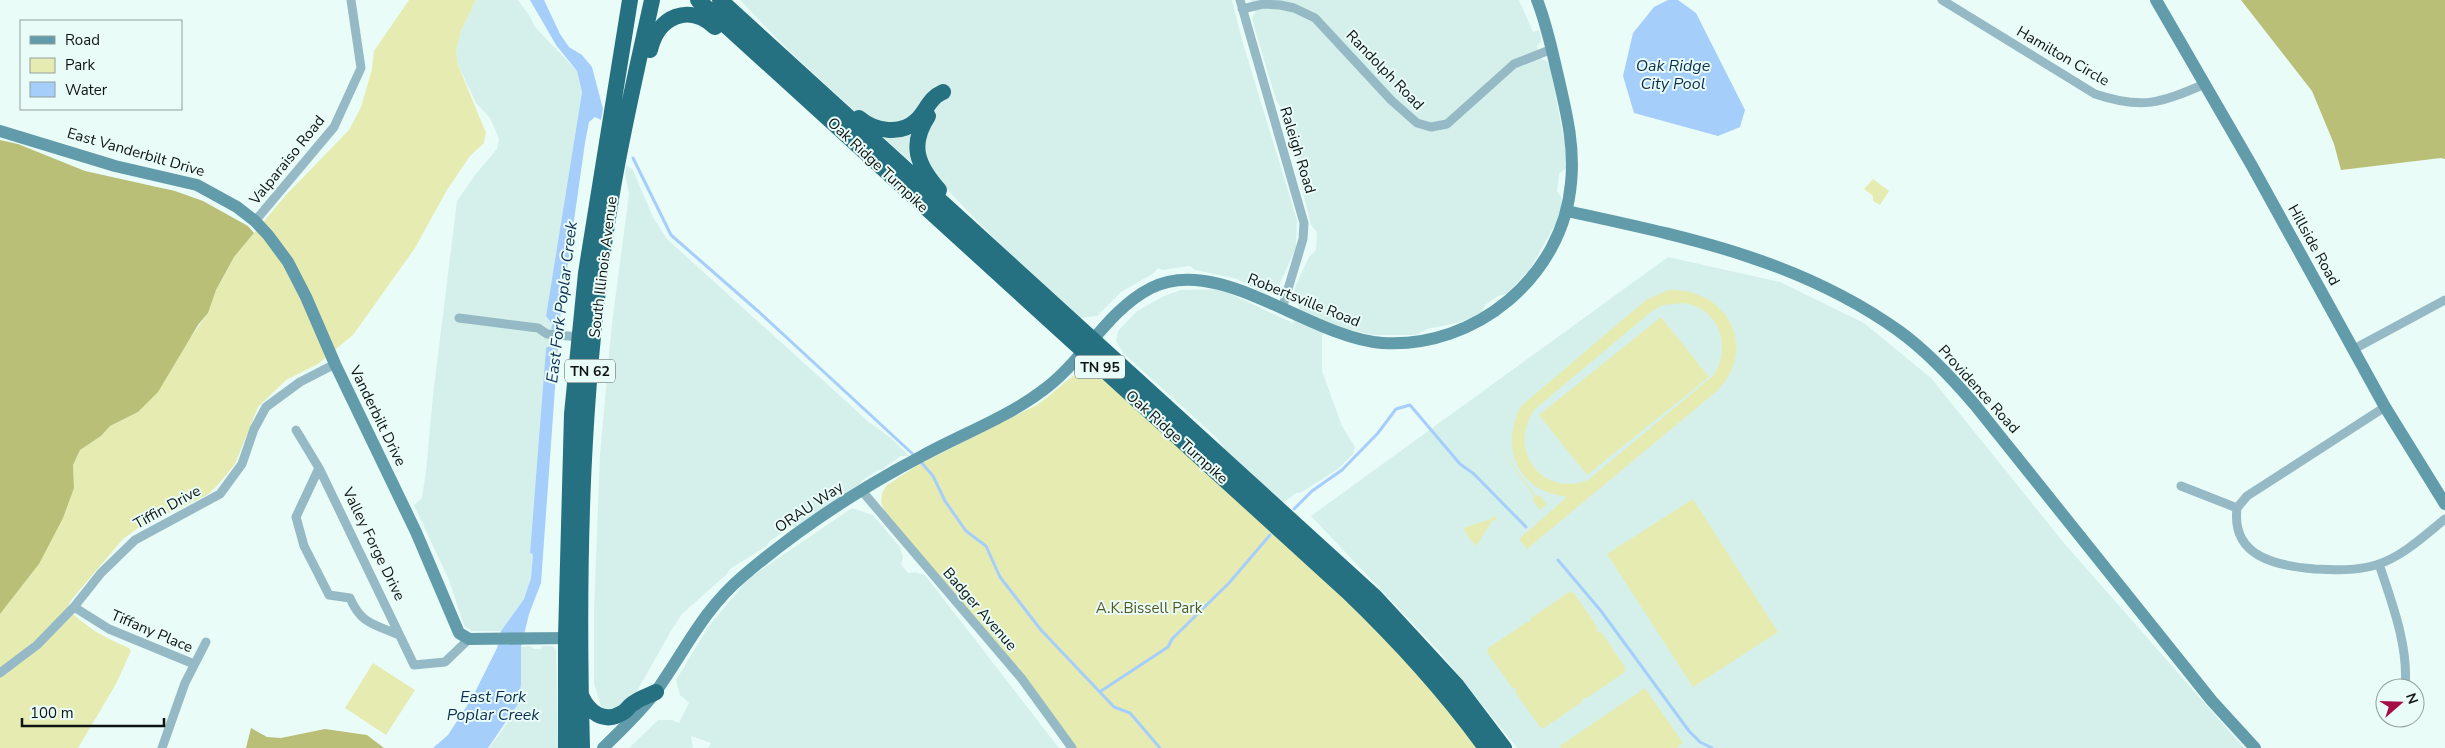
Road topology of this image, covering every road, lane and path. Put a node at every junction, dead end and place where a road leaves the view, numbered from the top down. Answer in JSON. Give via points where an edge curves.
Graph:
{"nodes":[{"id":1,"x":351,"y":0,"type":"edge"},
{"id":2,"x":630,"y":0,"type":"edge"},
{"id":3,"x":652,"y":0,"type":"edge"},
{"id":4,"x":698,"y":0,"type":"edge"},
{"id":5,"x":720,"y":0,"type":"edge"},
{"id":6,"x":732,"y":0,"type":"edge"},
{"id":7,"x":1537,"y":0,"type":"edge"},
{"id":8,"x":1942,"y":0,"type":"edge"},
{"id":9,"x":2156,"y":0,"type":"edge"},
{"id":10,"x":1241,"y":5,"type":"edge"},
{"id":11,"x":1552,"y":49,"type":"junction"},
{"id":12,"x":792,"y":66,"type":"junction"},
{"id":13,"x":770,"y":67,"type":"junction"},
{"id":14,"x":2205,"y":84,"type":"junction"},
{"id":15,"x":629,"y":108,"type":"junction"},
{"id":16,"x":0,"y":131,"type":"edge"},
{"id":17,"x":1567,"y":211,"type":"junction"},
{"id":18,"x":255,"y":221,"type":"junction"},
{"id":19,"x":1008,"y":264,"type":"junction"},
{"id":20,"x":2445,"y":300,"type":"edge"},
{"id":21,"x":1282,"y":309,"type":"junction"},
{"id":22,"x":459,"y":318,"type":"dead end"},
{"id":23,"x":574,"y":337,"type":"junction"},
{"id":24,"x":1088,"y":346,"type":"junction"},
{"id":25,"x":2354,"y":350,"type":"junction"},
{"id":26,"x":335,"y":364,"type":"junction"},
{"id":27,"x":2385,"y":407,"type":"junction"},
{"id":28,"x":296,"y":430,"type":"dead end"},
{"id":29,"x":319,"y":468,"type":"junction"},
{"id":30,"x":2181,"y":486,"type":"dead end"},
{"id":31,"x":862,"y":491,"type":"junction"},
{"id":32,"x":2445,"y":504,"type":"edge"},
{"id":33,"x":2237,"y":508,"type":"junction"},
{"id":34,"x":2445,"y":519,"type":"edge"},
{"id":35,"x":2379,"y":564,"type":"junction"},
{"id":36,"x":74,"y":607,"type":"junction"},
{"id":37,"x":399,"y":634,"type":"junction"},
{"id":38,"x":464,"y":636,"type":"junction"},
{"id":39,"x":573,"y":638,"type":"junction"},
{"id":40,"x":206,"y":642,"type":"dead end"},
{"id":41,"x":194,"y":664,"type":"junction"},
{"id":42,"x":0,"y":673,"type":"edge"},
{"id":43,"x":2405,"y":678,"type":"edge"},
{"id":44,"x":656,"y":692,"type":"junction"},
{"id":45,"x":580,"y":694,"type":"junction"},
{"id":46,"x":162,"y":748,"type":"edge"},
{"id":47,"x":566,"y":748,"type":"edge"},
{"id":48,"x":582,"y":748,"type":"edge"},
{"id":49,"x":603,"y":748,"type":"edge"},
{"id":50,"x":1072,"y":748,"type":"edge"},
{"id":51,"x":1486,"y":748,"type":"edge"},
{"id":52,"x":1504,"y":748,"type":"edge"},
{"id":53,"x":2255,"y":748,"type":"edge"}],
"edges":[{"from":1,"to":18,"type":"street","name":"Valparaiso Road","via":[[361,68],[334,127]]},
{"from":2,"to":23,"type":"highway","name":"South Illinois Avenue","number":"TN 62"},
{"from":3,"to":15,"type":"highway","name":"South Illinois Avenue","number":"TN 62"},
{"from":4,"to":13,"type":"highway","name":"Oak Ridge Turnpike","number":"TN 95"},
{"from":5,"to":12,"type":"highway","name":"Oak Ridge Turnpike","number":"TN 95"},
{"from":6,"to":12,"type":"highway"},
{"from":7,"to":11,"type":"street","name":"Robertsville Road"},
{"from":8,"to":14,"type":"street","name":"Hamilton Circle","via":[[2095,94],[2124,103],[2153,103]]},
{"from":9,"to":14,"type":"street","name":"Hillside Road"},
{"from":10,"to":11,"type":"street","name":"Randolph Road","via":[[1280,5],[1315,18],[1416,123],[1431,127],[1447,124],[1514,64]]},
{"from":10,"to":21,"type":"street","name":"Raleigh Road","via":[[1304,223],[1303,239]]},
{"from":11,"to":17,"type":"street","name":"Robertsville Road","via":[[1573,158]]},
{"from":12,"to":19,"type":"highway","name":"Oak Ridge Turnpike","number":"TN 95"},
{"from":12,"to":19,"type":"highway","via":[[876,129],[911,125],[934,96],[943,92],[918,133],[916,148],[921,165],[933,184],[974,222]]},
{"from":13,"to":15,"type":"highway","via":[[738,48],[706,18],[695,15],[673,18],[662,23],[653,38],[643,82]]},
{"from":13,"to":24,"type":"highway","name":"Oak Ridge Turnpike","number":"TN 95"},
{"from":14,"to":25,"type":"street","name":"Hillside Road"},
{"from":15,"to":39,"type":"highway","name":"South Illinois Avenue","number":"TN 62","via":[[612,193],[592,347]]},
{"from":16,"to":18,"type":"street","name":"East Vanderbilt Drive","via":[[115,166],[198,184]]},
{"from":17,"to":21,"type":"street","name":"Robertsville Road","via":[[1545,259],[1520,291],[1488,317],[1444,336],[1414,342],[1359,340]]},
{"from":17,"to":53,"type":"street","name":"Providence Road","via":[[1670,233],[1775,265],[1845,296],[1905,336],[1945,371],[1976,405],[2212,701]]},
{"from":18,"to":26,"type":"street","name":"Vanderbilt Drive","via":[[288,262]]},
{"from":19,"to":24,"type":"highway","name":"Oak Ridge Turnpike","number":"TN 95"},
{"from":20,"to":25,"type":"street"},
{"from":21,"to":24,"type":"street","name":"Robertsville Road","via":[[1217,282],[1177,278],[1134,298]]},
{"from":22,"to":23,"type":"street","via":[[538,328],[546,334]]},
{"from":23,"to":39,"type":"highway","name":"South Illinois Avenue","number":"TN 62"},
{"from":24,"to":31,"type":"street","name":"ORAU Way","via":[[1039,394],[913,460]]},
{"from":24,"to":51,"type":"highway","name":"Oak Ridge Turnpike","number":"TN 95","via":[[1380,622],[1446,695]]},
{"from":24,"to":52,"type":"highway","name":"Oak Ridge Turnpike","number":"TN 95","via":[[1376,597],[1457,686]]},
{"from":25,"to":27,"type":"street","name":"Hillside Road"},
{"from":26,"to":36,"type":"street","name":"Tiffin Drive","via":[[300,382],[266,407],[254,429],[242,464],[220,494],[135,540],[101,572]]},
{"from":26,"to":38,"type":"street","name":"Vanderbilt Drive"},
{"from":27,"to":32,"type":"street","name":"Hillside Road"},
{"from":27,"to":33,"type":"street","via":[[2247,496]]},
{"from":28,"to":29,"type":"street","name":"Valley Forge Drive"},
{"from":29,"to":37,"type":"street","name":"Valley Forge Drive"},
{"from":29,"to":37,"type":"street","via":[[296,517],[304,546],[328,595],[350,598],[357,614]]},
{"from":30,"to":33,"type":"street"},
{"from":31,"to":44,"type":"street","name":"ORAU Way","via":[[774,551],[740,579],[713,606],[689,638]]},
{"from":31,"to":50,"type":"street","name":"Badger Avenue","via":[[1022,679]]},
{"from":33,"to":35,"type":"street","via":[[2239,533],[2249,548],[2258,556],[2279,565],[2348,570]]},
{"from":34,"to":35,"type":"street","via":[[2395,557]]},
{"from":35,"to":43,"type":"street","via":[[2402,642]]},
{"from":36,"to":41,"type":"street","name":"Tiffany Place","via":[[109,629]]},
{"from":36,"to":42,"type":"street","name":"Tiffin Drive","via":[[37,645]]},
{"from":37,"to":38,"type":"street","name":"Valley Forge Drive","via":[[414,665],[445,662]]},
{"from":38,"to":39,"type":"street"},
{"from":39,"to":45,"type":"highway","name":"South Illinois Avenue","number":"TN 62"},
{"from":39,"to":47,"type":"highway","name":"South Illinois Avenue","number":"TN 62"},
{"from":40,"to":41,"type":"street","name":"Tiffany Place"},
{"from":41,"to":46,"type":"street","name":"Tiffany Place"},
{"from":44,"to":45,"type":"highway","via":[[632,703],[624,713],[613,717],[602,717],[590,711]]},
{"from":44,"to":49,"type":"street","name":"ORAU Way"},
{"from":45,"to":48,"type":"highway","name":"South Illinois Avenue","number":"TN 62"}]}
